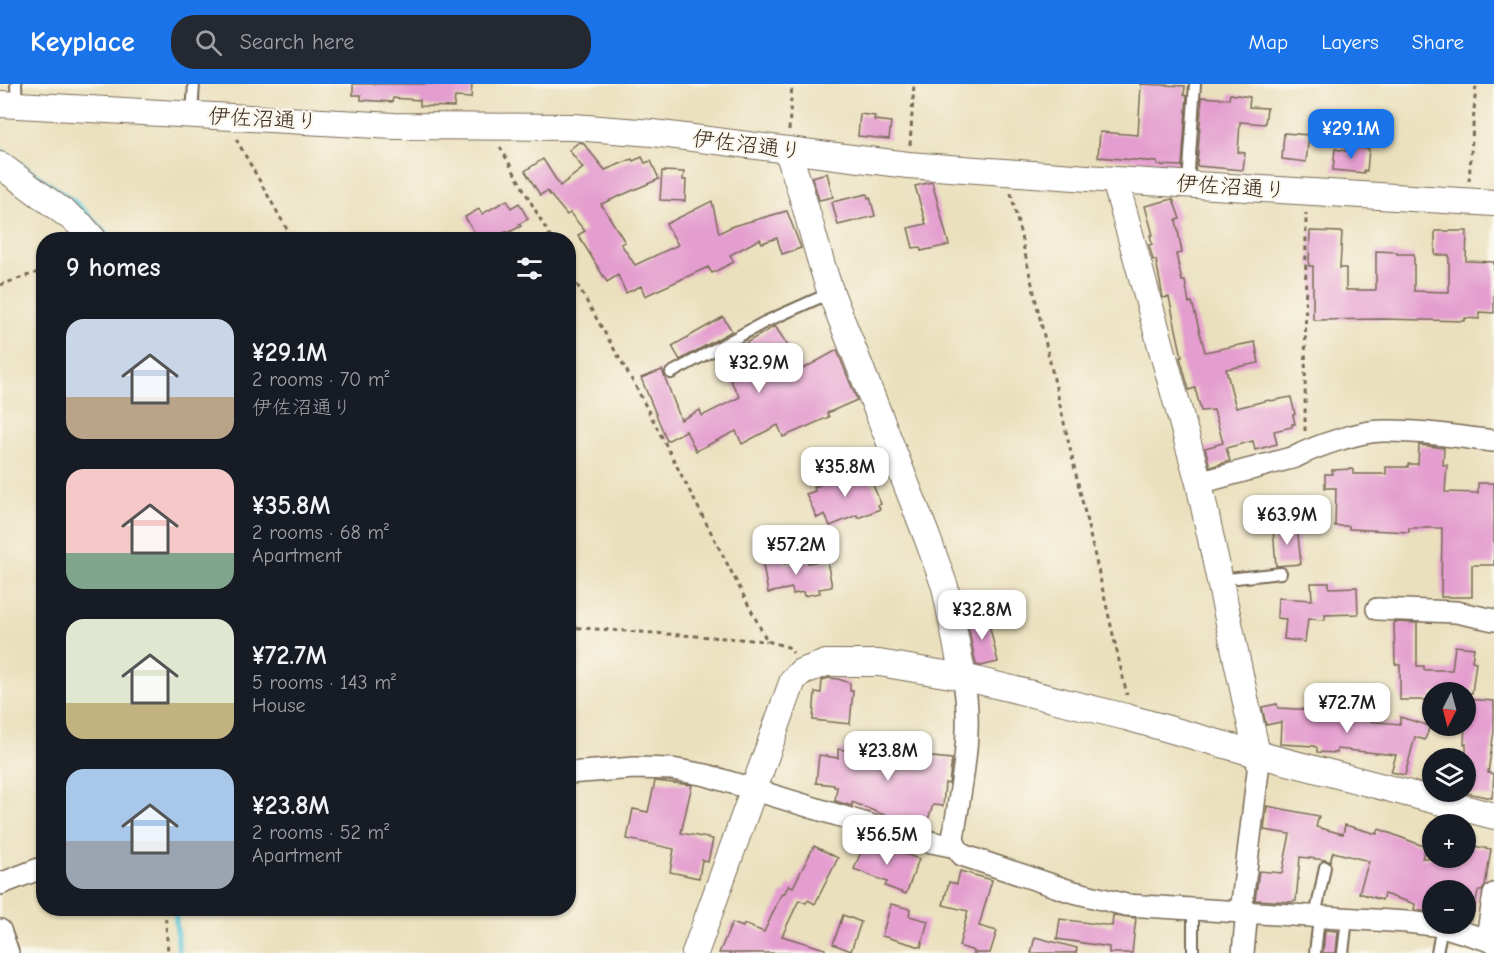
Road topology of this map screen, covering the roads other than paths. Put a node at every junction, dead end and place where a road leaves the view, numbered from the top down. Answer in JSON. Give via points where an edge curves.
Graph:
{"nodes":[{"id":1,"x":194,"y":84,"type":"edge"},
{"id":2,"x":1195,"y":84,"type":"edge"},
{"id":3,"x":11,"y":98,"type":"edge"},
{"id":4,"x":192,"y":114,"type":"junction"},
{"id":5,"x":787,"y":150,"type":"junction"},
{"id":6,"x":0,"y":165,"type":"edge"},
{"id":7,"x":1115,"y":180,"type":"junction"},
{"id":8,"x":1188,"y":184,"type":"junction"},
{"id":9,"x":1494,"y":203,"type":"edge"},
{"id":10,"x":86,"y":232,"type":"edge"},
{"id":11,"x":831,"y":293,"type":"junction"},
{"id":12,"x":671,"y":373,"type":"dead end"},
{"id":13,"x":1494,"y":441,"type":"edge"},
{"id":14,"x":1199,"y":483,"type":"junction"},
{"id":15,"x":1281,"y":573,"type":"dead end"},
{"id":16,"x":1220,"y":580,"type":"junction"},
{"id":17,"x":1377,"y":609,"type":"dead end"},
{"id":18,"x":1494,"y":620,"type":"edge"},
{"id":19,"x":963,"y":677,"type":"junction"},
{"id":20,"x":1257,"y":754,"type":"junction"},
{"id":21,"x":576,"y":772,"type":"edge"},
{"id":22,"x":754,"y":789,"type":"junction"},
{"id":23,"x":1494,"y":816,"type":"edge"},
{"id":24,"x":956,"y":847,"type":"junction"},
{"id":25,"x":1325,"y":867,"type":"dead end"},
{"id":26,"x":36,"y":870,"type":"edge"},
{"id":27,"x":0,"y":884,"type":"edge"},
{"id":28,"x":1494,"y":894,"type":"edge"},
{"id":29,"x":1193,"y":909,"type":"junction"},
{"id":30,"x":1244,"y":911,"type":"junction"},
{"id":31,"x":1317,"y":917,"type":"junction"},
{"id":32,"x":1347,"y":919,"type":"junction"},
{"id":33,"x":1422,"y":924,"type":"edge"},
{"id":34,"x":0,"y":930,"type":"edge"},
{"id":35,"x":1441,"y":934,"type":"edge"},
{"id":36,"x":1469,"y":934,"type":"edge"},
{"id":37,"x":1490,"y":940,"type":"edge"},
{"id":38,"x":8,"y":953,"type":"edge"},
{"id":39,"x":695,"y":953,"type":"edge"},
{"id":40,"x":1193,"y":953,"type":"edge"},
{"id":41,"x":1244,"y":953,"type":"edge"},
{"id":42,"x":1315,"y":953,"type":"edge"},
{"id":43,"x":1343,"y":953,"type":"edge"},
{"id":44,"x":1437,"y":953,"type":"edge"}],
"edges":[{"from":1,"to":4,"type":"lane"},
{"from":2,"to":8,"type":"lane"},
{"from":3,"to":4,"type":"street","name":"伊佐沼通り"},
{"from":4,"to":5,"type":"street","name":"伊佐沼通り","via":[[394,126],[573,127]]},
{"from":5,"to":7,"type":"street","name":"伊佐沼通り","via":[[908,165]]},
{"from":5,"to":11,"type":"street"},
{"from":6,"to":10,"type":"street"},
{"from":7,"to":8,"type":"street","name":"伊佐沼通り"},
{"from":7,"to":14,"type":"street"},
{"from":8,"to":9,"type":"street","name":"伊佐沼通り"},
{"from":11,"to":12,"type":"lane","via":[[765,322]]},
{"from":11,"to":19,"type":"street","via":[[945,586]]},
{"from":13,"to":14,"type":"street","via":[[1381,431]]},
{"from":14,"to":16,"type":"street"},
{"from":15,"to":16,"type":"lane"},
{"from":16,"to":20,"type":"street"},
{"from":17,"to":18,"type":"street","via":[[1456,612]]},
{"from":19,"to":20,"type":"street"},
{"from":19,"to":22,"type":"street","via":[[879,663],[826,663],[801,672],[793,680]]},
{"from":19,"to":24,"type":"street","via":[[968,735],[953,839]]},
{"from":20,"to":23,"type":"street"},
{"from":20,"to":30,"type":"street"},
{"from":21,"to":22,"type":"street","via":[[672,769]]},
{"from":22,"to":24,"type":"street","via":[[916,839]]},
{"from":22,"to":39,"type":"street"},
{"from":24,"to":29,"type":"street","via":[[962,855],[1070,891],[1126,905]]},
{"from":25,"to":31,"type":"lane"},
{"from":26,"to":27,"type":"street"},
{"from":28,"to":37,"type":"street"},
{"from":29,"to":30,"type":"street"},
{"from":29,"to":40,"type":"lane"},
{"from":30,"to":31,"type":"street"},
{"from":30,"to":41,"type":"street"},
{"from":31,"to":32,"type":"street"},
{"from":31,"to":42,"type":"lane"},
{"from":32,"to":33,"type":"street"},
{"from":32,"to":43,"type":"lane"},
{"from":34,"to":38,"type":"street"},
{"from":35,"to":44,"type":"lane"},
{"from":36,"to":37,"type":"street"}]}
